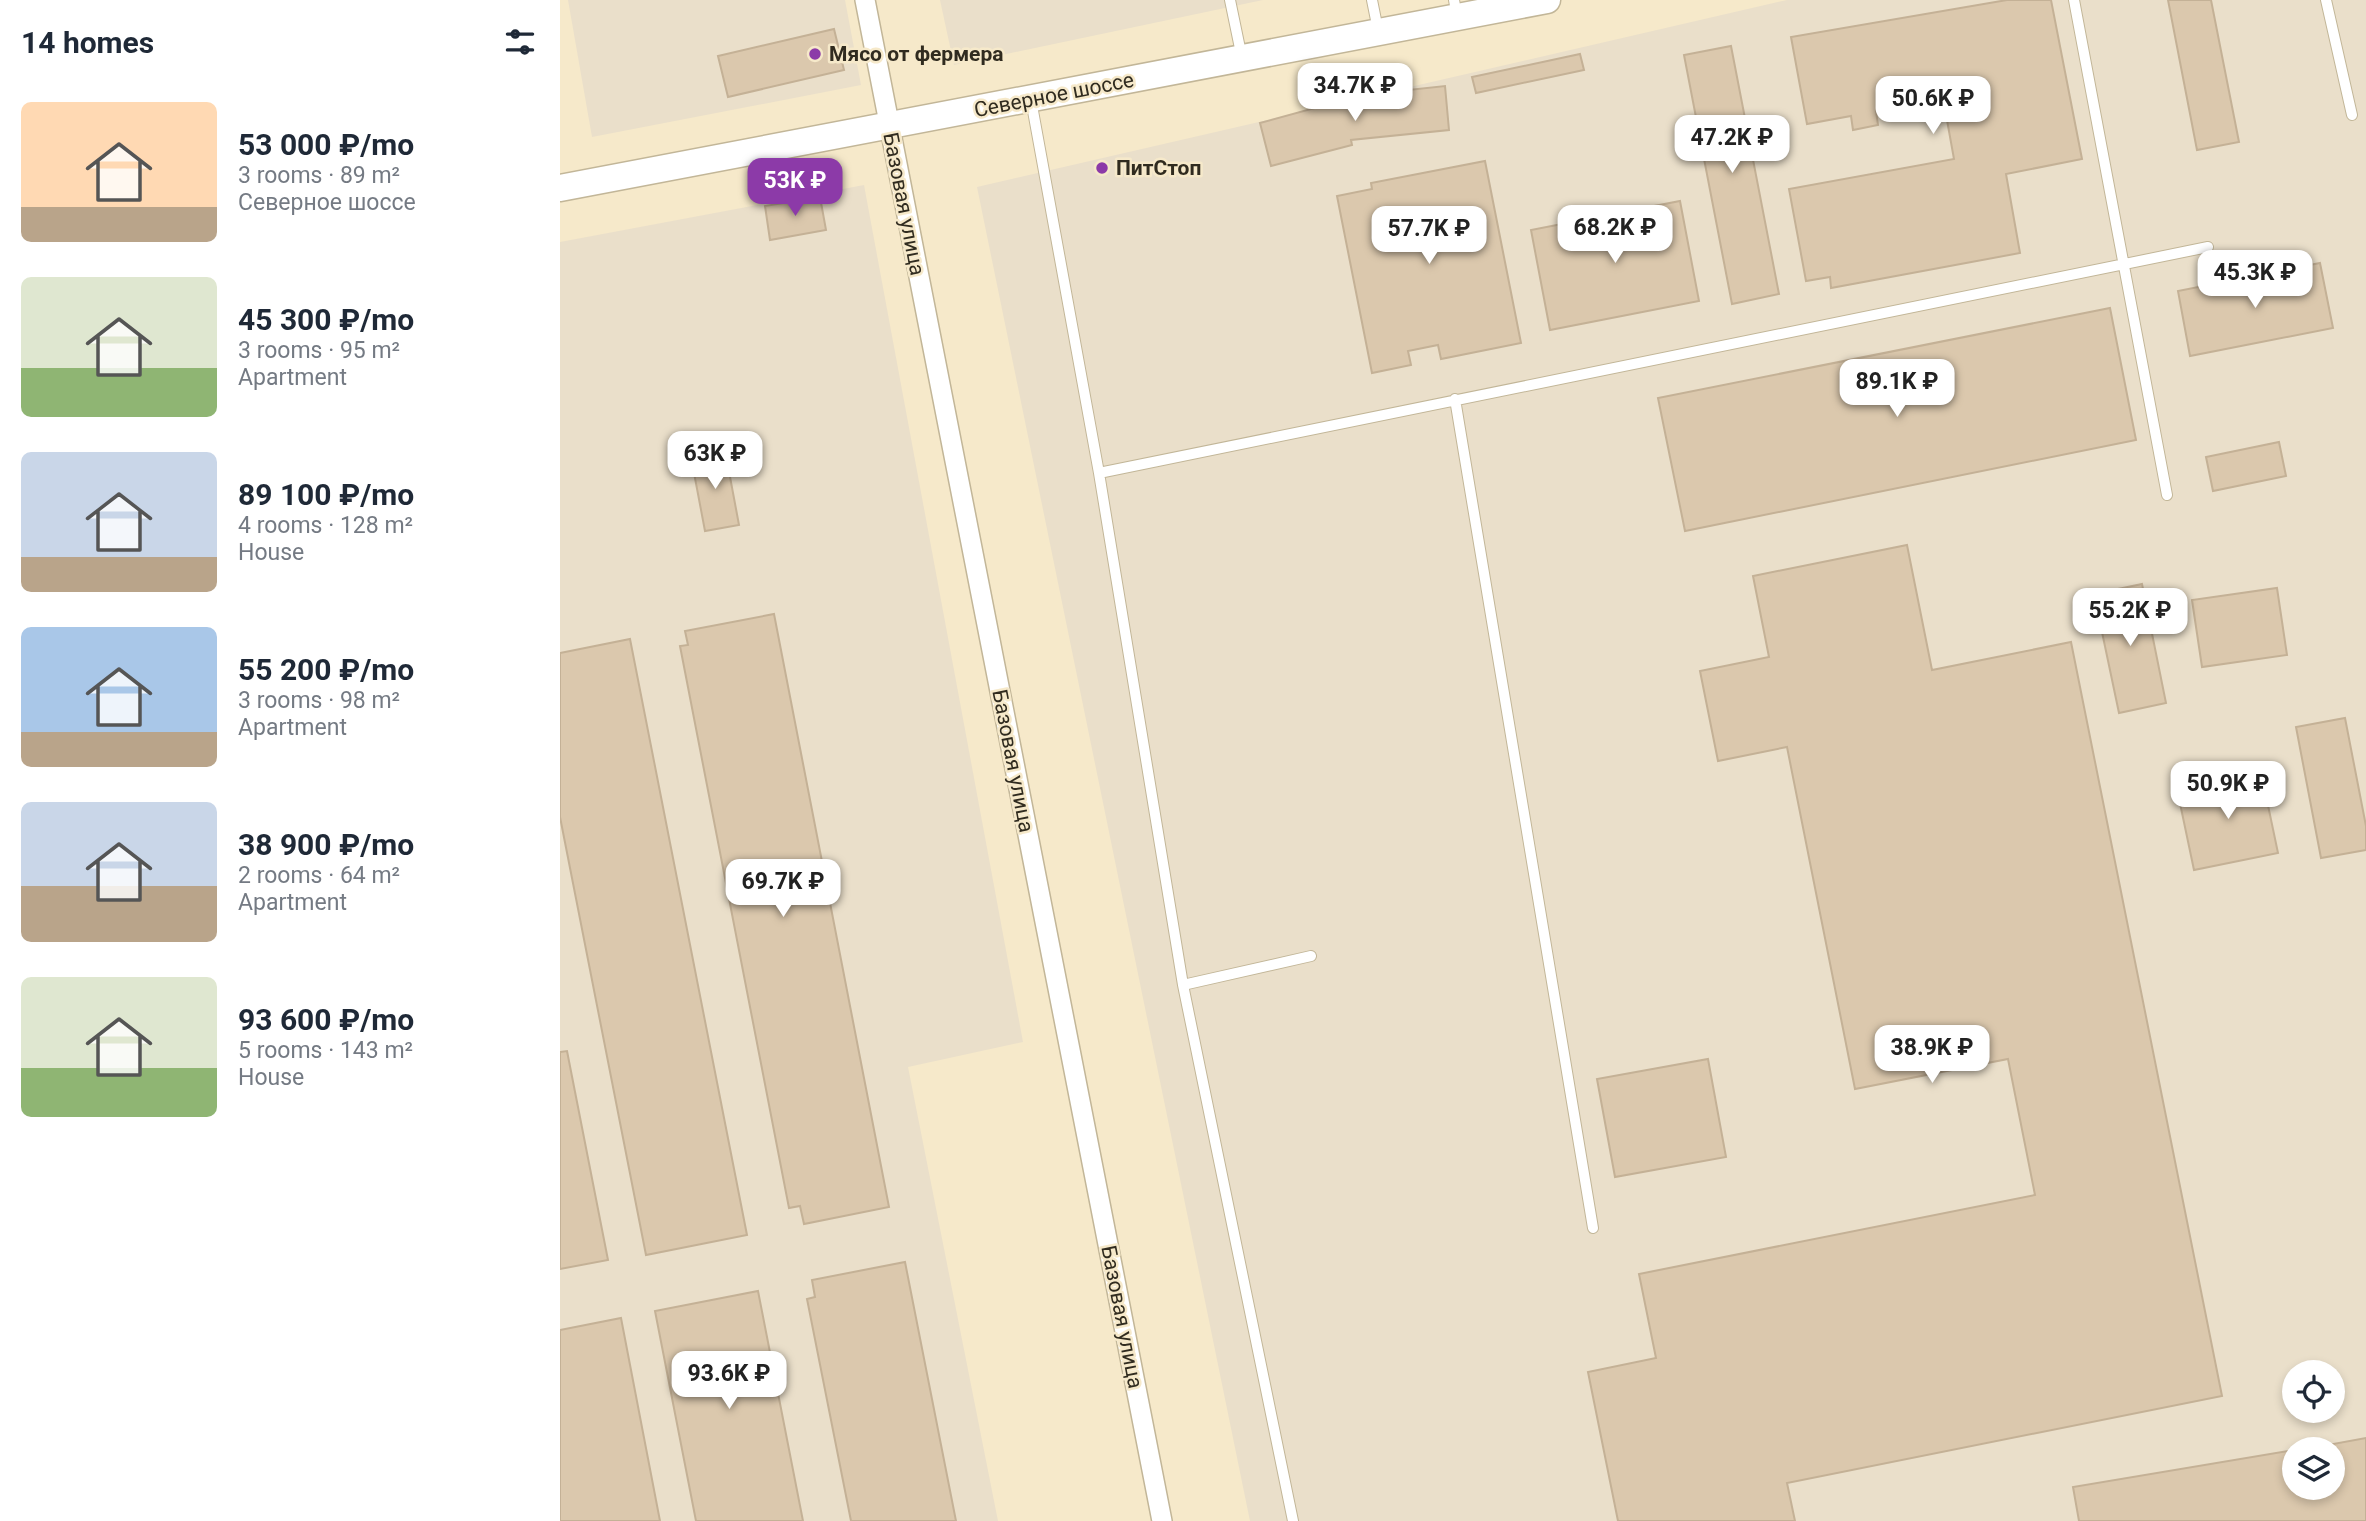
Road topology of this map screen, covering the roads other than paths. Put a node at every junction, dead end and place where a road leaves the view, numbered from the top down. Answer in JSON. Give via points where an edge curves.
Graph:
{"nodes":[{"id":1,"x":865,"y":0,"type":"edge"},
{"id":2,"x":1230,"y":0,"type":"edge"},
{"id":3,"x":1372,"y":0,"type":"edge"},
{"id":4,"x":1547,"y":0,"type":"edge"},
{"id":5,"x":2074,"y":0,"type":"edge"},
{"id":6,"x":2326,"y":0,"type":"edge"},
{"id":7,"x":1455,"y":9,"type":"edge"},
{"id":8,"x":1378,"y":33,"type":"junction"},
{"id":9,"x":1242,"y":59,"type":"junction"},
{"id":10,"x":1031,"y":99,"type":"junction"},
{"id":11,"x":2352,"y":115,"type":"dead end"},
{"id":12,"x":888,"y":126,"type":"junction"},
{"id":13,"x":560,"y":188,"type":"edge"},
{"id":14,"x":2208,"y":247,"type":"dead end"},
{"id":15,"x":2122,"y":264,"type":"junction"},
{"id":16,"x":1455,"y":399,"type":"junction"},
{"id":17,"x":1099,"y":473,"type":"junction"},
{"id":18,"x":2167,"y":495,"type":"dead end"},
{"id":19,"x":1311,"y":956,"type":"dead end"},
{"id":20,"x":1183,"y":985,"type":"junction"},
{"id":21,"x":1593,"y":1228,"type":"dead end"},
{"id":22,"x":1162,"y":1521,"type":"edge"},
{"id":23,"x":1293,"y":1521,"type":"edge"}],
"edges":[{"from":1,"to":12,"type":"street","name":"Базовая улица"},
{"from":2,"to":9,"type":"lane"},
{"from":3,"to":8,"type":"lane"},
{"from":4,"to":7,"type":"main road","name":"Северное шоссе"},
{"from":5,"to":15,"type":"lane"},
{"from":6,"to":11,"type":"lane"},
{"from":7,"to":8,"type":"main road","name":"Северное шоссе"},
{"from":8,"to":9,"type":"main road","name":"Северное шоссе"},
{"from":9,"to":10,"type":"main road","name":"Северное шоссе"},
{"from":10,"to":12,"type":"main road","name":"Северное шоссе"},
{"from":10,"to":17,"type":"lane"},
{"from":12,"to":13,"type":"main road","name":"Северное шоссе"},
{"from":12,"to":22,"type":"street","name":"Базовая улица"},
{"from":14,"to":15,"type":"lane"},
{"from":15,"to":16,"type":"lane"},
{"from":15,"to":18,"type":"lane"},
{"from":16,"to":17,"type":"lane"},
{"from":16,"to":21,"type":"lane"},
{"from":17,"to":20,"type":"lane"},
{"from":19,"to":20,"type":"lane"},
{"from":20,"to":23,"type":"lane"}]}
